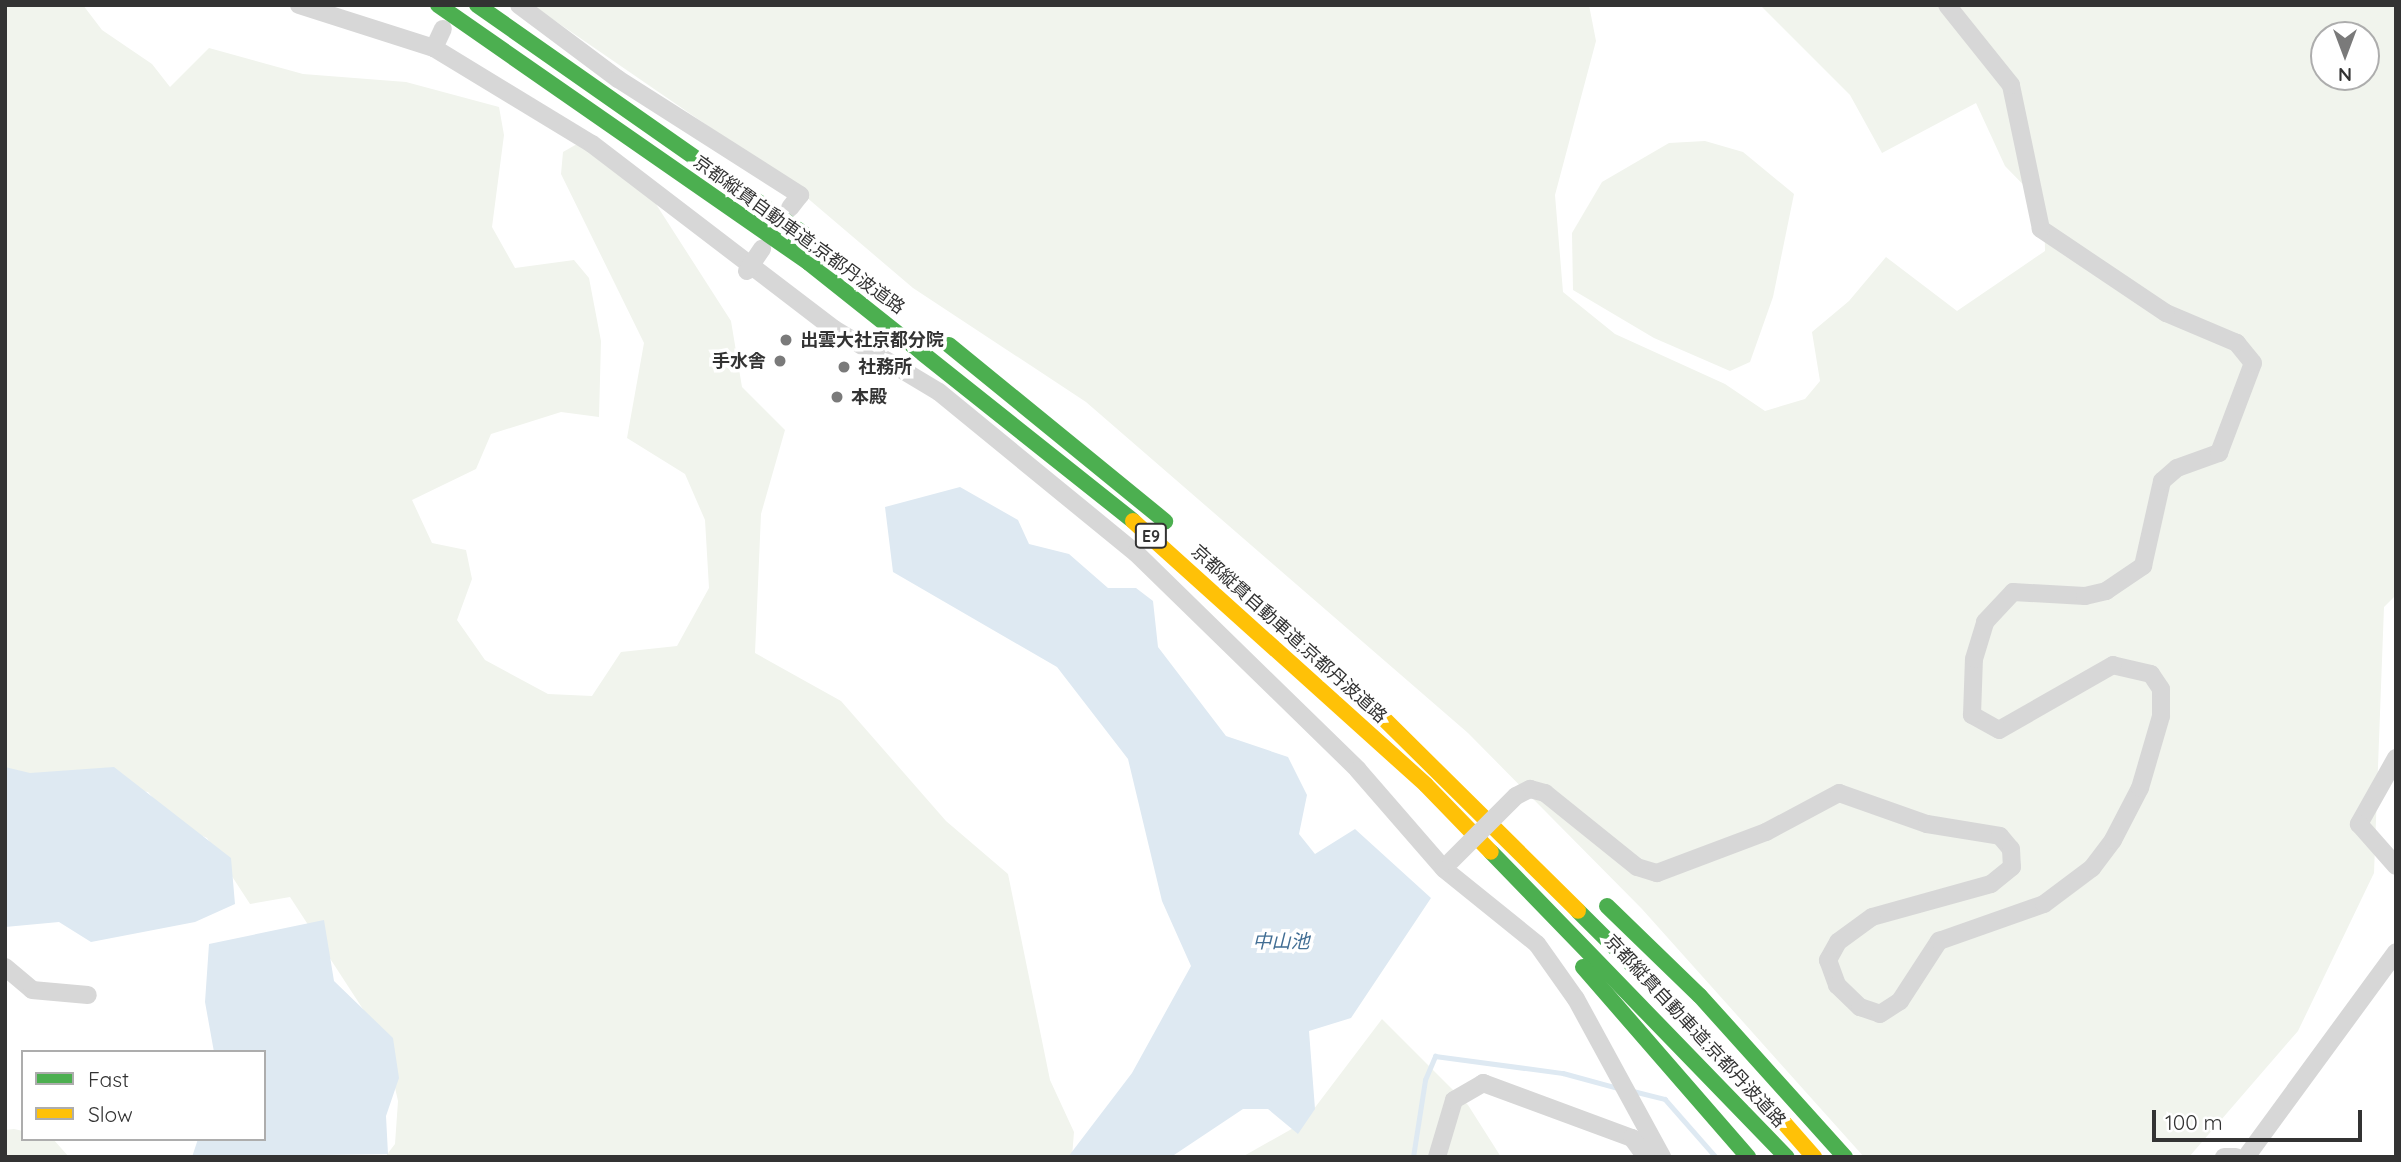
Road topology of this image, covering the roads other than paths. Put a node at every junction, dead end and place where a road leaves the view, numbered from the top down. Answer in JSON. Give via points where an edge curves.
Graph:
{"nodes":[{"id":1,"x":299,"y":5,"type":"edge"},
{"id":2,"x":438,"y":5,"type":"edge"},
{"id":3,"x":477,"y":5,"type":"edge"},
{"id":4,"x":519,"y":5,"type":"edge"},
{"id":5,"x":1947,"y":5,"type":"edge"},
{"id":6,"x":443,"y":29,"type":"dead end"},
{"id":7,"x":434,"y":48,"type":"junction"},
{"id":8,"x":790,"y":208,"type":"dead end"},
{"id":9,"x":822,"y":247,"type":"dead end"},
{"id":10,"x":762,"y":249,"type":"dead end"},
{"id":11,"x":749,"y":269,"type":"junction"},
{"id":12,"x":931,"y":330,"type":"dead end"},
{"id":13,"x":1182,"y":536,"type":"dead end"},
{"id":14,"x":1351,"y":687,"type":"dead end"},
{"id":15,"x":1325,"y":691,"type":"junction"},
{"id":16,"x":2396,"y":758,"type":"edge"},
{"id":17,"x":1469,"y":798,"type":"junction"},
{"id":18,"x":1542,"y":849,"type":"dead end"},
{"id":19,"x":2394,"y":856,"type":"edge"},
{"id":20,"x":1448,"y":865,"type":"junction"},
{"id":21,"x":1592,"y":892,"type":"dead end"},
{"id":22,"x":2396,"y":952,"type":"edge"},
{"id":23,"x":5,"y":967,"type":"edge"},
{"id":24,"x":88,"y":995,"type":"dead end"},
{"id":25,"x":1705,"y":1038,"type":"dead end"},
{"id":26,"x":1767,"y":1104,"type":"dead end"},
{"id":27,"x":1437,"y":1157,"type":"edge"},
{"id":28,"x":1646,"y":1157,"type":"edge"},
{"id":29,"x":1662,"y":1157,"type":"edge"},
{"id":30,"x":1748,"y":1157,"type":"edge"},
{"id":31,"x":1787,"y":1157,"type":"edge"},
{"id":32,"x":1814,"y":1157,"type":"edge"},
{"id":33,"x":1845,"y":1157,"type":"edge"},
{"id":34,"x":2224,"y":1157,"type":"edge"},
{"id":35,"x":2235,"y":1157,"type":"edge"},
{"id":36,"x":2246,"y":1157,"type":"edge"}],
"edges":[{"from":1,"to":7,"type":"street"},
{"from":2,"to":15,"type":"highway","name":"京都縦貫自動車道;京都丹波道路","number":"E9","via":[[787,247],[963,381]]},
{"from":3,"to":9,"type":"highway","name":"京都縦貫自動車道;京都丹波道路"},
{"from":4,"to":8,"type":"street","via":[[618,79],[800,195]]},
{"from":5,"to":20,"type":"street","bridge":true,"via":[[2011,85],[2041,229],[2166,313],[2238,343],[2253,363],[2219,453],[2162,481],[2143,566],[2106,592],[2085,596],[2013,592],[1985,622],[1974,659],[1972,715],[1999,730],[2113,665],[2151,674],[2161,689],[2161,716],[2140,788],[2113,840],[2092,868],[2044,904],[1939,941],[1900,1001],[1880,1014],[1860,1007],[1838,985],[1828,960],[1838,942],[1872,917],[1991,884],[2012,867],[2011,849],[2000,836],[1927,824],[1839,793],[1766,832],[1657,873],[1637,867],[1545,793],[1530,789],[1516,796]]},
{"from":6,"to":7,"type":"street"},
{"from":7,"to":11,"type":"street","via":[[592,144]]},
{"from":10,"to":11,"type":"street"},
{"from":11,"to":20,"type":"street","via":[[834,329],[939,393],[1136,553],[1358,770]]},
{"from":12,"to":13,"type":"highway","name":"京都縦貫自動車道;京都丹波道路","number":"E9"},
{"from":14,"to":17,"type":"highway","name":"京都縦貫自動車道;京都丹波道路"},
{"from":15,"to":30,"type":"highway","via":[[1525,899]]},
{"from":15,"to":31,"type":"highway","name":"京都縦貫自動車道;京都丹波道路","number":"E9","via":[[1574,931]]},
{"from":16,"to":19,"type":"street","via":[[2359,824]]},
{"from":17,"to":18,"type":"highway"},
{"from":17,"to":25,"type":"highway","name":"京都縦貫自動車道;京都丹波道路"},
{"from":20,"to":29,"type":"street","via":[[1537,944],[1576,999]]},
{"from":21,"to":33,"type":"highway","via":[[1700,996]]},
{"from":22,"to":36,"type":"street"},
{"from":23,"to":24,"type":"street","via":[[32,990]]},
{"from":26,"to":32,"type":"highway","name":"京都縦貫自動車道;京都丹波道路"},
{"from":27,"to":28,"type":"street","via":[[1454,1100],[1483,1083],[1632,1138]]},
{"from":34,"to":35,"type":"street"}]}
